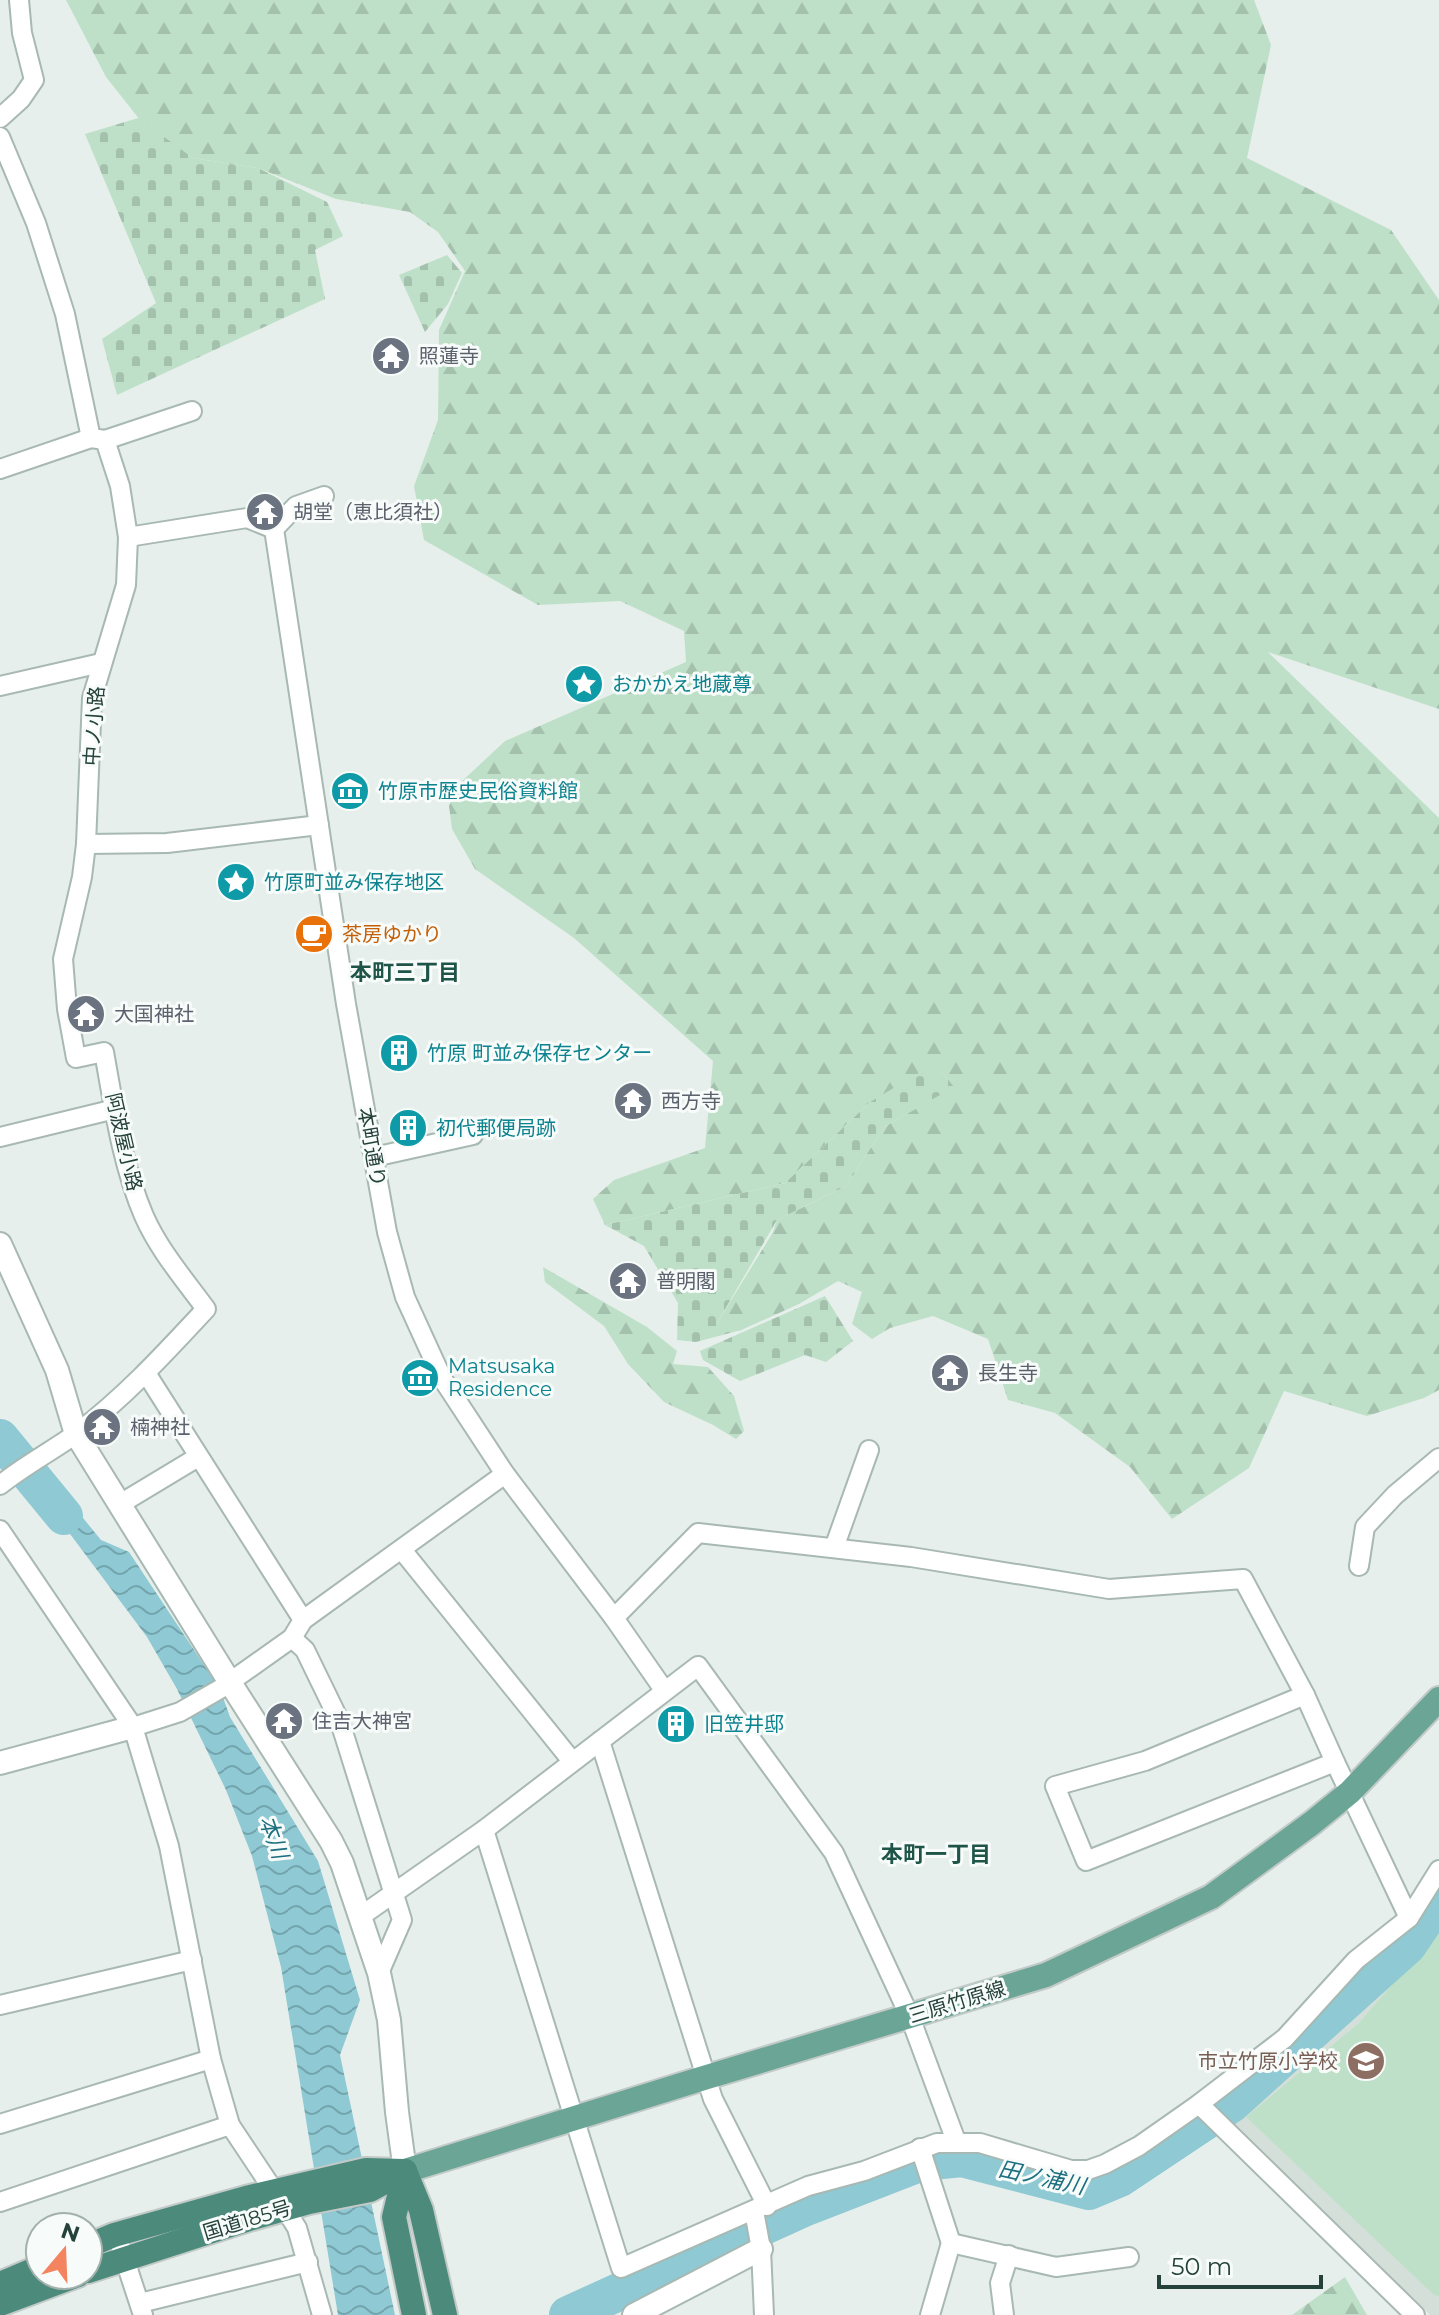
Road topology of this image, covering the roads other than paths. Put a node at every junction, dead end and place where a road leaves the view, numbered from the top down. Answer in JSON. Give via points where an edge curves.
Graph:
{"nodes":[{"id":1,"x":19,"y":0,"type":"edge"},
{"id":2,"x":0,"y":118,"type":"edge"},
{"id":3,"x":0,"y":137,"type":"edge"},
{"id":4,"x":192,"y":411,"type":"dead end"},
{"id":5,"x":98,"y":439,"type":"junction"},
{"id":6,"x":0,"y":469,"type":"edge"},
{"id":7,"x":324,"y":496,"type":"dead end"},
{"id":8,"x":274,"y":529,"type":"junction"},
{"id":9,"x":128,"y":537,"type":"junction"},
{"id":10,"x":101,"y":663,"type":"junction"},
{"id":11,"x":0,"y":686,"type":"edge"},
{"id":12,"x":319,"y":825,"type":"junction"},
{"id":13,"x":86,"y":844,"type":"junction"},
{"id":14,"x":104,"y":1052,"type":"joint"},
{"id":15,"x":115,"y":1109,"type":"junction"},
{"id":16,"x":473,"y":1135,"type":"dead end"},
{"id":17,"x":0,"y":1137,"type":"edge"},
{"id":18,"x":374,"y":1157,"type":"junction"},
{"id":19,"x":0,"y":1244,"type":"edge"},
{"id":20,"x":146,"y":1373,"type":"junction"},
{"id":21,"x":76,"y":1434,"type":"junction"},
{"id":22,"x":869,"y":1450,"type":"dead end"},
{"id":23,"x":198,"y":1457,"type":"junction"},
{"id":24,"x":1439,"y":1458,"type":"edge"},
{"id":25,"x":505,"y":1474,"type":"junction"},
{"id":26,"x":0,"y":1485,"type":"edge"},
{"id":27,"x":120,"y":1504,"type":"junction"},
{"id":28,"x":0,"y":1530,"type":"edge"},
{"id":29,"x":834,"y":1548,"type":"junction"},
{"id":30,"x":402,"y":1550,"type":"junction"},
{"id":31,"x":1359,"y":1566,"type":"dead end"},
{"id":32,"x":614,"y":1618,"type":"junction"},
{"id":33,"x":303,"y":1620,"type":"junction"},
{"id":34,"x":292,"y":1638,"type":"junction"},
{"id":35,"x":225,"y":1685,"type":"junction"},
{"id":36,"x":664,"y":1690,"type":"junction"},
{"id":37,"x":1305,"y":1695,"type":"junction"},
{"id":38,"x":1439,"y":1699,"type":"edge"},
{"id":39,"x":133,"y":1727,"type":"junction"},
{"id":40,"x":600,"y":1741,"type":"junction"},
{"id":41,"x":572,"y":1761,"type":"junction"},
{"id":42,"x":1335,"y":1762,"type":"junction"},
{"id":43,"x":0,"y":1763,"type":"edge"},
{"id":44,"x":1350,"y":1792,"type":"junction"},
{"id":45,"x":484,"y":1830,"type":"junction"},
{"id":46,"x":1439,"y":1870,"type":"edge"},
{"id":47,"x":392,"y":1893,"type":"junction"},
{"id":48,"x":361,"y":1916,"type":"junction"},
{"id":49,"x":1409,"y":1918,"type":"junction"},
{"id":50,"x":192,"y":1960,"type":"junction"},
{"id":51,"x":379,"y":1973,"type":"junction"},
{"id":52,"x":0,"y":2005,"type":"edge"},
{"id":53,"x":910,"y":2017,"type":"junction"},
{"id":54,"x":211,"y":2059,"type":"junction"},
{"id":55,"x":707,"y":2077,"type":"junction"},
{"id":56,"x":1208,"y":2113,"type":"junction"},
{"id":57,"x":574,"y":2118,"type":"junction"},
{"id":58,"x":0,"y":2124,"type":"edge"},
{"id":59,"x":230,"y":2125,"type":"junction"},
{"id":60,"x":956,"y":2141,"type":"junction"},
{"id":61,"x":920,"y":2148,"type":"junction"},
{"id":62,"x":405,"y":2171,"type":"junction"},
{"id":63,"x":280,"y":2200,"type":"junction"},
{"id":64,"x":0,"y":2202,"type":"edge"},
{"id":65,"x":759,"y":2211,"type":"junction"},
{"id":66,"x":114,"y":2235,"type":"junction"},
{"id":67,"x":104,"y":2239,"type":"edge"},
{"id":68,"x":951,"y":2243,"type":"junction"},
{"id":69,"x":761,"y":2245,"type":"junction"},
{"id":70,"x":1009,"y":2255,"type":"junction"},
{"id":71,"x":126,"y":2257,"type":"junction"},
{"id":72,"x":1129,"y":2257,"type":"dead end"},
{"id":73,"x":308,"y":2262,"type":"junction"},
{"id":74,"x":104,"y":2265,"type":"edge"},
{"id":75,"x":24,"y":2274,"type":"edge"},
{"id":76,"x":0,"y":2284,"type":"edge"},
{"id":77,"x":35,"y":2291,"type":"edge"},
{"id":78,"x":0,"y":2304,"type":"edge"},
{"id":79,"x":141,"y":2309,"type":"edge"},
{"id":80,"x":322,"y":2315,"type":"edge"},
{"id":81,"x":414,"y":2315,"type":"edge"},
{"id":82,"x":445,"y":2315,"type":"edge"},
{"id":83,"x":634,"y":2315,"type":"edge"},
{"id":84,"x":764,"y":2315,"type":"edge"},
{"id":85,"x":930,"y":2315,"type":"edge"},
{"id":86,"x":1004,"y":2315,"type":"edge"},
{"id":87,"x":1415,"y":2315,"type":"edge"}],
"edges":[{"from":1,"to":2,"type":"street","via":[[34,80]]},
{"from":3,"to":5,"type":"street","name":"中ノ小路","via":[[36,223]]},
{"from":4,"to":5,"type":"street"},
{"from":5,"to":6,"type":"street"},
{"from":5,"to":9,"type":"street","name":"中ノ小路","via":[[120,486]]},
{"from":7,"to":8,"type":"street","via":[[296,506]]},
{"from":8,"to":9,"type":"street","via":[[247,518]]},
{"from":8,"to":12,"type":"street","name":"本町通り"},
{"from":9,"to":10,"type":"street","name":"中ノ小路","via":[[126,585]]},
{"from":10,"to":11,"type":"street"},
{"from":10,"to":13,"type":"street","name":"中ノ小路","via":[[92,698]]},
{"from":12,"to":13,"type":"street","via":[[167,843]]},
{"from":12,"to":18,"type":"street","name":"本町通り"},
{"from":13,"to":14,"type":"street","name":"中ノ小路","via":[[63,959],[67,1009],[76,1058]]},
{"from":14,"to":15,"type":"street","name":"阿波屋小路"},
{"from":15,"to":17,"type":"street"},
{"from":15,"to":20,"type":"street","name":"阿波屋小路","via":[[145,1218],[206,1309]]},
{"from":16,"to":18,"type":"street"},
{"from":18,"to":25,"type":"street","name":"本町通り","via":[[405,1297],[442,1378]]},
{"from":19,"to":21,"type":"street","via":[[57,1370]]},
{"from":20,"to":21,"type":"street"},
{"from":20,"to":23,"type":"street"},
{"from":21,"to":26,"type":"street"},
{"from":21,"to":27,"type":"street"},
{"from":22,"to":29,"type":"street"},
{"from":23,"to":27,"type":"street"},
{"from":23,"to":33,"type":"street"},
{"from":24,"to":31,"type":"street","via":[[1365,1527]]},
{"from":25,"to":30,"type":"street"},
{"from":25,"to":32,"type":"street","name":"本町通り"},
{"from":27,"to":35,"type":"street"},
{"from":28,"to":39,"type":"street"},
{"from":29,"to":32,"type":"street","via":[[698,1533]]},
{"from":29,"to":37,"type":"street","via":[[1109,1589],[1243,1579]]},
{"from":30,"to":33,"type":"street"},
{"from":30,"to":41,"type":"street"},
{"from":32,"to":36,"type":"street","name":"本町通り"},
{"from":33,"to":34,"type":"street"},
{"from":34,"to":35,"type":"street"},
{"from":34,"to":47,"type":"street","via":[[305,1650],[340,1722]]},
{"from":35,"to":39,"type":"street","via":[[180,1712]]},
{"from":35,"to":48,"type":"street","via":[[331,1841]]},
{"from":36,"to":40,"type":"street"},
{"from":36,"to":53,"type":"street","via":[[698,1666],[834,1853]]},
{"from":37,"to":42,"type":"street"},
{"from":37,"to":42,"type":"street","via":[[1145,1761],[1055,1786],[1086,1861]]},
{"from":38,"to":44,"type":"main road","name":"三原竹原線"},
{"from":39,"to":43,"type":"street"},
{"from":39,"to":50,"type":"street","via":[[169,1846]]},
{"from":40,"to":41,"type":"street"},
{"from":40,"to":55,"type":"street"},
{"from":41,"to":45,"type":"street"},
{"from":42,"to":44,"type":"street"},
{"from":44,"to":49,"type":"street"},
{"from":44,"to":53,"type":"main road","name":"三原竹原線","via":[[1211,1897],[1046,1975]]},
{"from":45,"to":47,"type":"street"},
{"from":45,"to":57,"type":"street"},
{"from":46,"to":49,"type":"street"},
{"from":47,"to":48,"type":"street"},
{"from":47,"to":51,"type":"street","via":[[402,1920]]},
{"from":48,"to":51,"type":"street"},
{"from":49,"to":56,"type":"street","via":[[1356,1960]]},
{"from":50,"to":52,"type":"street"},
{"from":50,"to":54,"type":"street"},
{"from":51,"to":62,"type":"street"},
{"from":53,"to":55,"type":"main road","name":"三原竹原線"},
{"from":53,"to":60,"type":"street"},
{"from":54,"to":58,"type":"street"},
{"from":54,"to":59,"type":"street"},
{"from":55,"to":57,"type":"main road","name":"三原竹原線"},
{"from":55,"to":65,"type":"street"},
{"from":56,"to":60,"type":"street","via":[[1088,2170],[1049,2166],[980,2143]]},
{"from":56,"to":87,"type":"street"},
{"from":57,"to":62,"type":"main road","name":"三原竹原線"},
{"from":57,"to":65,"type":"street","via":[[621,2268]]},
{"from":59,"to":63,"type":"street"},
{"from":59,"to":64,"type":"street"},
{"from":60,"to":61,"type":"street"},
{"from":61,"to":65,"type":"street","via":[[808,2186]]},
{"from":61,"to":68,"type":"street"},
{"from":62,"to":63,"type":"highway","name":"国道185号"},
{"from":62,"to":81,"type":"highway","via":[[394,2217]]},
{"from":62,"to":82,"type":"highway","via":[[421,2210]]},
{"from":63,"to":66,"type":"highway","name":"国道185号"},
{"from":63,"to":71,"type":"highway","name":"国道185号"},
{"from":63,"to":73,"type":"street"},
{"from":65,"to":69,"type":"street"},
{"from":66,"to":67,"type":"highway","name":"国道185号"},
{"from":66,"to":71,"type":"street"},
{"from":68,"to":70,"type":"street"},
{"from":68,"to":85,"type":"street"},
{"from":69,"to":83,"type":"street"},
{"from":69,"to":84,"type":"street"},
{"from":70,"to":72,"type":"street","via":[[1056,2267]]},
{"from":70,"to":86,"type":"street","via":[[1000,2283]]},
{"from":71,"to":74,"type":"highway","name":"国道185号"},
{"from":71,"to":79,"type":"street"},
{"from":73,"to":79,"type":"street"},
{"from":73,"to":80,"type":"street"},
{"from":75,"to":76,"type":"highway"},
{"from":77,"to":78,"type":"highway"}]}
